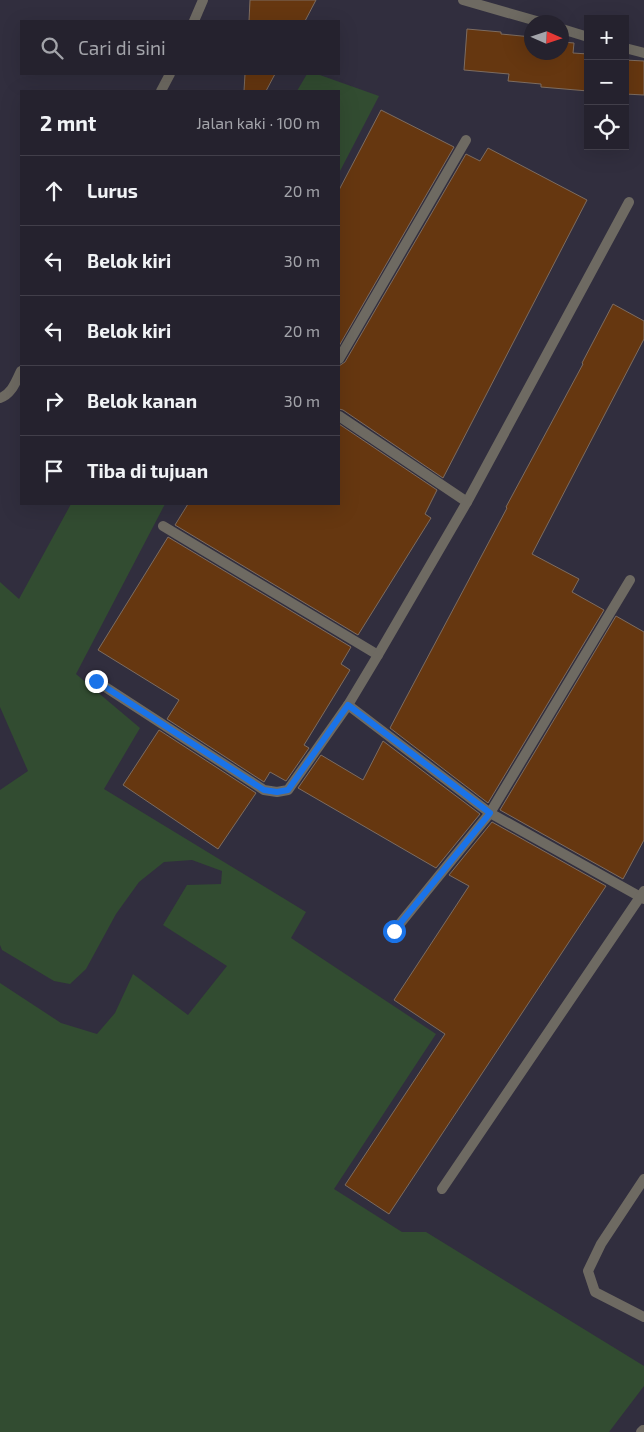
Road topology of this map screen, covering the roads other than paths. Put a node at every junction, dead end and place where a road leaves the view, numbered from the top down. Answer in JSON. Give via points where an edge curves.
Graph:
{"nodes":[{"id":1,"x":203,"y":0,"type":"edge"},
{"id":2,"x":468,"y":1,"type":"edge"},
{"id":3,"x":524,"y":17,"type":"edge"},
{"id":4,"x":194,"y":20,"type":"edge"},
{"id":5,"x":569,"y":31,"type":"edge"},
{"id":6,"x":584,"y":36,"type":"edge"},
{"id":7,"x":629,"y":49,"type":"edge"},
{"id":8,"x":644,"y":54,"type":"edge"},
{"id":9,"x":169,"y":75,"type":"edge"},
{"id":10,"x":162,"y":90,"type":"edge"},
{"id":11,"x":466,"y":140,"type":"dead end"},
{"id":12,"x":629,"y":202,"type":"dead end"},
{"id":13,"x":340,"y":357,"type":"edge"},
{"id":14,"x":20,"y":373,"type":"edge"},
{"id":15,"x":0,"y":398,"type":"edge"},
{"id":16,"x":340,"y":417,"type":"edge"},
{"id":17,"x":467,"y":502,"type":"junction"},
{"id":18,"x":163,"y":526,"type":"dead end"},
{"id":19,"x":630,"y":580,"type":"dead end"},
{"id":20,"x":378,"y":655,"type":"junction"},
{"id":21,"x":96,"y":681,"type":"dead end"},
{"id":22,"x":348,"y":705,"type":"junction"},
{"id":23,"x":490,"y":813,"type":"junction"},
{"id":24,"x":643,"y":895,"type":"edge"},
{"id":25,"x":394,"y":931,"type":"dead end"},
{"id":26,"x":644,"y":1178,"type":"edge"},
{"id":27,"x":442,"y":1189,"type":"dead end"},
{"id":28,"x":644,"y":1317,"type":"edge"}],
"edges":[{"from":1,"to":4,"type":"street"},
{"from":2,"to":3,"type":"street"},
{"from":5,"to":6,"type":"street"},
{"from":7,"to":8,"type":"street"},
{"from":9,"to":10,"type":"street"},
{"from":11,"to":13,"type":"street"},
{"from":12,"to":17,"type":"street"},
{"from":14,"to":15,"type":"street","via":[[11,391]]},
{"from":16,"to":17,"type":"street"},
{"from":17,"to":20,"type":"street"},
{"from":18,"to":20,"type":"street"},
{"from":19,"to":23,"type":"street"},
{"from":20,"to":22,"type":"street"},
{"from":21,"to":22,"type":"street","via":[[264,790],[277,792],[288,790]]},
{"from":22,"to":23,"type":"street"},
{"from":23,"to":24,"type":"street"},
{"from":23,"to":25,"type":"street"},
{"from":24,"to":27,"type":"street"},
{"from":26,"to":28,"type":"street","via":[[600,1244],[588,1270],[595,1292]]}]}
